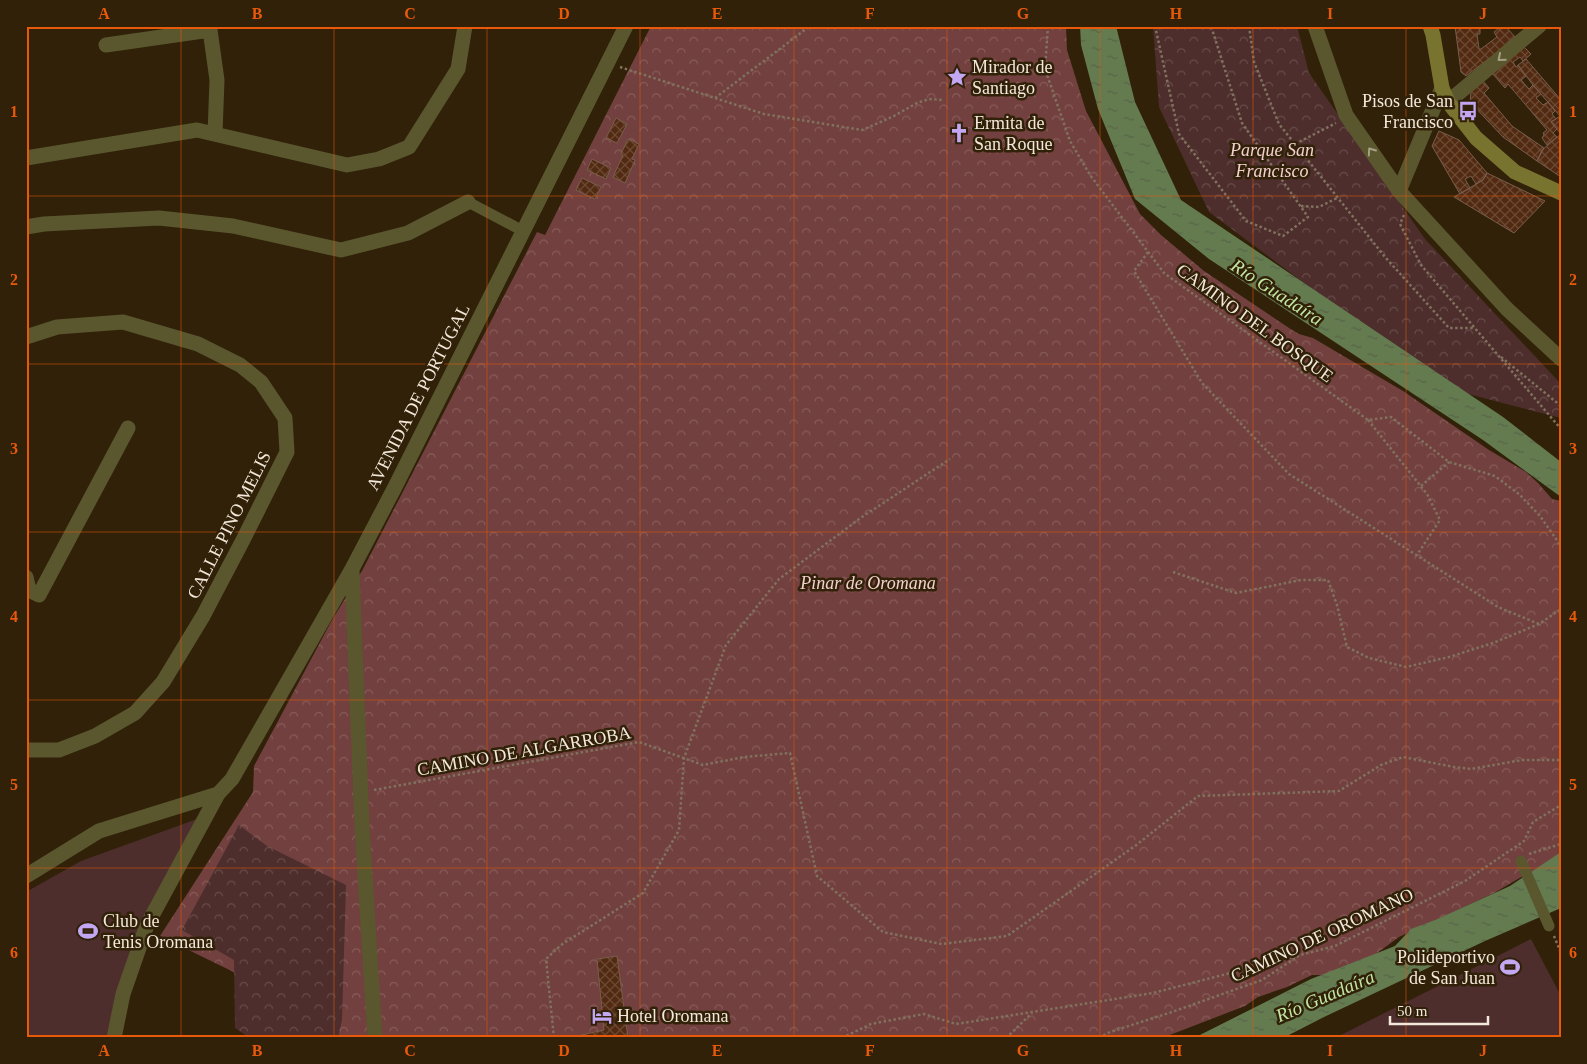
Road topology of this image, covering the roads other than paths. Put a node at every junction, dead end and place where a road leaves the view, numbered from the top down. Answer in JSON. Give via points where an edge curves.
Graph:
{"nodes":[{"id":1,"x":465,"y":26,"type":"edge"},
{"id":2,"x":626,"y":26,"type":"edge"},
{"id":3,"x":1315,"y":26,"type":"edge"},
{"id":4,"x":1539,"y":26,"type":"edge"},
{"id":5,"x":1432,"y":29,"type":"edge"},
{"id":6,"x":106,"y":45,"type":"dead end"},
{"id":7,"x":1445,"y":95,"type":"junction"},
{"id":8,"x":215,"y":134,"type":"junction"},
{"id":9,"x":26,"y":158,"type":"edge"},
{"id":10,"x":1399,"y":190,"type":"junction"},
{"id":11,"x":1561,"y":193,"type":"edge"},
{"id":12,"x":468,"y":202,"type":"joint"},
{"id":13,"x":26,"y":228,"type":"edge"},
{"id":14,"x":523,"y":231,"type":"junction"},
{"id":15,"x":26,"y":337,"type":"edge"},
{"id":16,"x":1561,"y":358,"type":"edge"},
{"id":17,"x":128,"y":428,"type":"dead end"},
{"id":18,"x":352,"y":569,"type":"junction"},
{"id":19,"x":26,"y":577,"type":"edge"},
{"id":20,"x":26,"y":750,"type":"edge"},
{"id":21,"x":218,"y":794,"type":"junction"},
{"id":22,"x":1524,"y":857,"type":"road end"},
{"id":23,"x":26,"y":876,"type":"edge"},
{"id":24,"x":1549,"y":926,"type":"road end"},
{"id":25,"x":114,"y":1038,"type":"edge"},
{"id":26,"x":375,"y":1038,"type":"edge"}],
"edges":[{"from":1,"to":8,"type":"street","via":[[458,69],[409,147],[347,165]]},
{"from":2,"to":14,"type":"street","name":"AVENIDA DE PORTUGAL"},
{"from":10,"to":3,"type":"street","one_way":true,"via":[[1346,115]]},
{"from":4,"to":7,"type":"street","one_way":true},
{"from":5,"to":7,"type":"main road"},
{"from":6,"to":8,"type":"street","via":[[210,30],[217,80]]},
{"from":7,"to":10,"type":"street"},
{"from":7,"to":11,"type":"main road","via":[[1476,138],[1514,172]]},
{"from":8,"to":9,"type":"street","via":[[197,130]]},
{"from":10,"to":16,"type":"street","via":[[1507,309]]},
{"from":12,"to":13,"type":"street","via":[[408,233],[341,250],[233,226],[159,218],[44,224]]},
{"from":12,"to":14,"type":"street"},
{"from":14,"to":18,"type":"street","name":"AVENIDA DE PORTUGAL"},
{"from":15,"to":20,"type":"street","name":"CALLE PINO MELIS","via":[[58,327],[123,322],[198,344],[240,365],[261,382],[284,418],[287,452],[244,540],[163,682],[135,713],[95,736],[59,750]]},
{"from":17,"to":19,"type":"street","via":[[39,595],[29,590]]},
{"from":18,"to":21,"type":"street","name":"AVENIDA DE PORTUGAL","via":[[232,779]]},
{"from":18,"to":26,"type":"street","via":[[360,792]]},
{"from":21,"to":23,"type":"street","via":[[99,831]]},
{"from":21,"to":25,"type":"street","name":"AVENIDA DE PORTUGAL","via":[[147,925],[123,994]]},
{"from":22,"to":24,"type":"street"}]}
